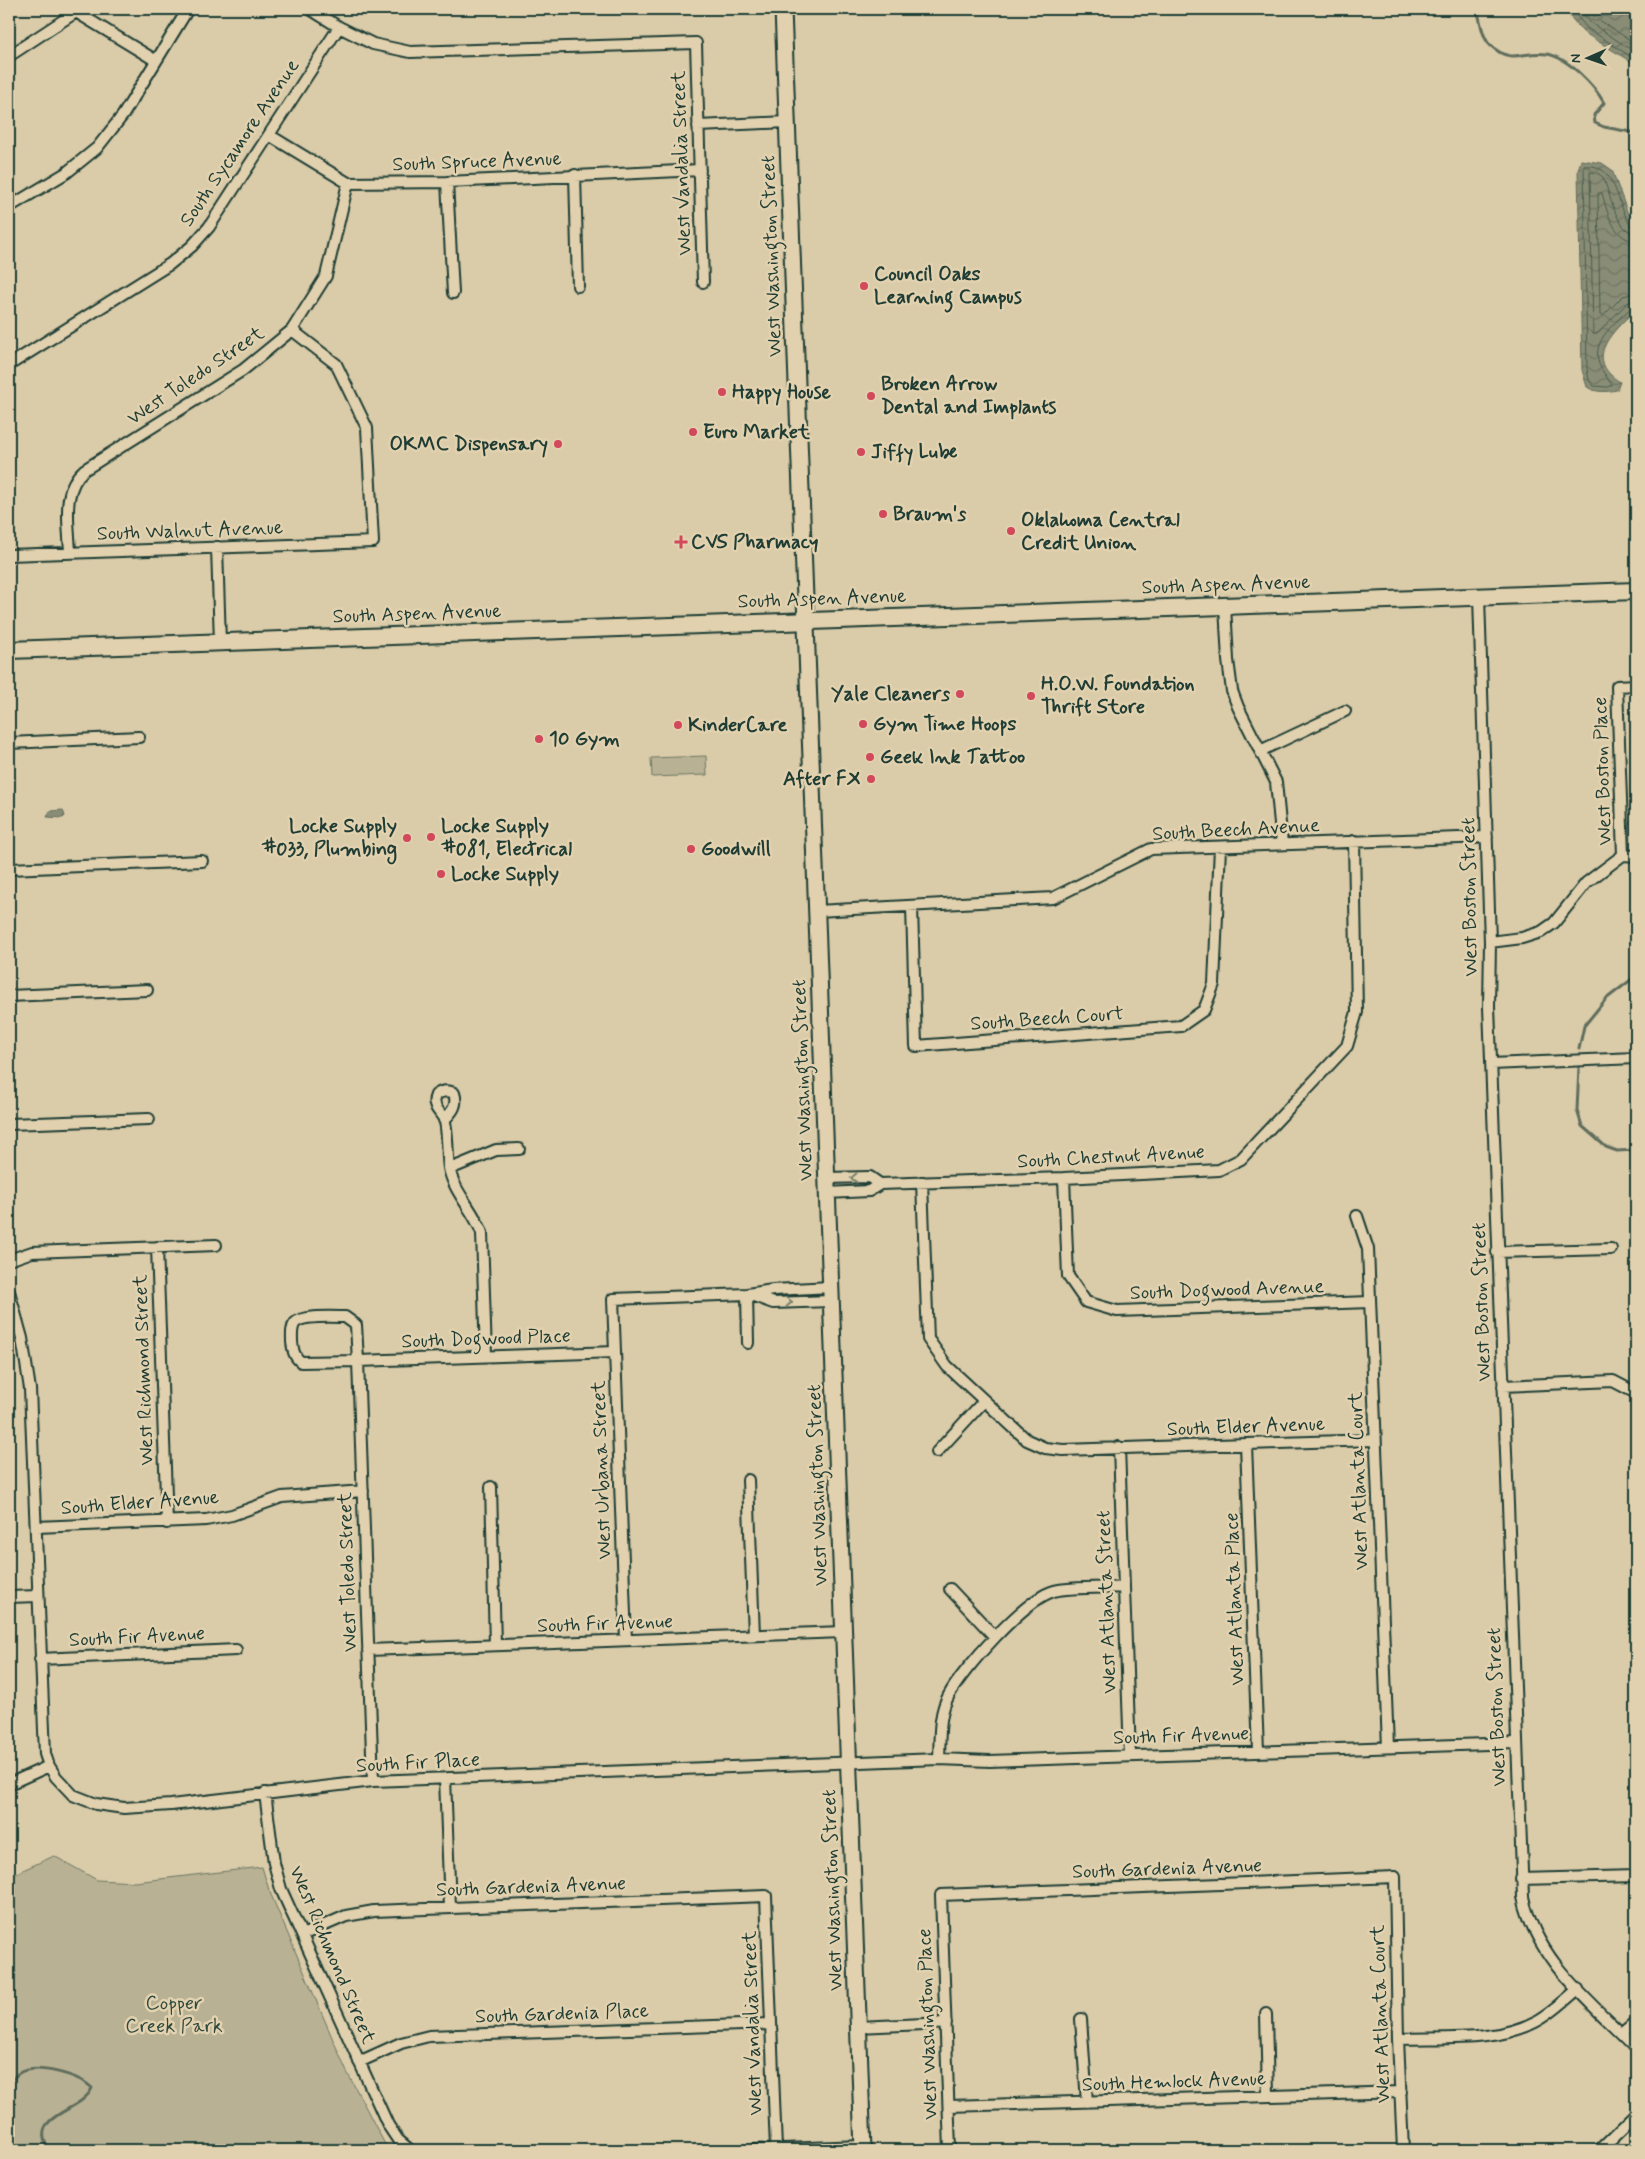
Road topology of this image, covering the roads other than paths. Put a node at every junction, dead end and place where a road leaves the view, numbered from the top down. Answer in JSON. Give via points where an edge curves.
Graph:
{"nodes":[{"id":1,"x":188,"y":9,"type":"edge"},
{"id":2,"x":310,"y":9,"type":"edge"},
{"id":3,"x":783,"y":9,"type":"edge"},
{"id":4,"x":339,"y":27,"type":"junction"},
{"id":5,"x":9,"y":56,"type":"edge"},
{"id":6,"x":155,"y":60,"type":"junction"},
{"id":7,"x":787,"y":122,"type":"junction"},
{"id":8,"x":698,"y":126,"type":"junction"},
{"id":9,"x":269,"y":135,"type":"junction"},
{"id":10,"x":700,"y":170,"type":"junction"},
{"id":11,"x":575,"y":176,"type":"junction"},
{"id":12,"x":447,"y":182,"type":"junction"},
{"id":13,"x":348,"y":183,"type":"junction"},
{"id":14,"x":9,"y":207,"type":"edge"},
{"id":15,"x":704,"y":282,"type":"dead end"},
{"id":16,"x":578,"y":286,"type":"dead end"},
{"id":17,"x":453,"y":293,"type":"dead end"},
{"id":18,"x":292,"y":330,"type":"junction"},
{"id":19,"x":9,"y":366,"type":"edge"},
{"id":20,"x":217,"y":547,"type":"junction"},
{"id":21,"x":70,"y":553,"type":"junction"},
{"id":22,"x":9,"y":555,"type":"edge"},
{"id":23,"x":1636,"y":591,"type":"edge"},
{"id":24,"x":1479,"y":596,"type":"junction"},
{"id":25,"x":1225,"y":606,"type":"junction"},
{"id":26,"x":806,"y":621,"type":"junction"},
{"id":27,"x":220,"y":643,"type":"junction"},
{"id":28,"x":9,"y":650,"type":"edge"},
{"id":29,"x":1636,"y":685,"type":"edge"},
{"id":30,"x":1345,"y":711,"type":"dead end"},
{"id":31,"x":139,"y":737,"type":"dead end"},
{"id":32,"x":9,"y":743,"type":"edge"},
{"id":33,"x":1260,"y":751,"type":"junction"},
{"id":34,"x":1487,"y":837,"type":"junction"},
{"id":35,"x":1354,"y":841,"type":"junction"},
{"id":36,"x":1282,"y":844,"type":"junction"},
{"id":37,"x":1220,"y":847,"type":"junction"},
{"id":38,"x":1623,"y":855,"type":"junction"},
{"id":39,"x":1636,"y":856,"type":"edge"},
{"id":40,"x":202,"y":861,"type":"dead end"},
{"id":41,"x":9,"y":869,"type":"edge"},
{"id":42,"x":912,"y":907,"type":"junction"},
{"id":43,"x":817,"y":911,"type":"junction"},
{"id":44,"x":1490,"y":942,"type":"junction"},
{"id":45,"x":147,"y":990,"type":"dead end"},
{"id":46,"x":9,"y":996,"type":"edge"},
{"id":47,"x":1636,"y":1058,"type":"edge"},
{"id":48,"x":1491,"y":1064,"type":"junction"},
{"id":49,"x":148,"y":1119,"type":"dead end"},
{"id":50,"x":444,"y":1120,"type":"dead end"},
{"id":51,"x":9,"y":1124,"type":"edge"},
{"id":52,"x":519,"y":1149,"type":"dead end"},
{"id":53,"x":450,"y":1169,"type":"junction"},
{"id":54,"x":1064,"y":1178,"type":"junction"},
{"id":55,"x":922,"y":1182,"type":"junction"},
{"id":56,"x":880,"y":1184,"type":"junction"},
{"id":57,"x":827,"y":1186,"type":"junction"},
{"id":58,"x":1356,"y":1216,"type":"dead end"},
{"id":59,"x":216,"y":1245,"type":"dead end"},
{"id":60,"x":157,"y":1247,"type":"junction"},
{"id":61,"x":1611,"y":1249,"type":"dead end"},
{"id":62,"x":1497,"y":1252,"type":"junction"},
{"id":63,"x":9,"y":1260,"type":"edge"},
{"id":64,"x":9,"y":1291,"type":"edge"},
{"id":65,"x":748,"y":1294,"type":"junction"},
{"id":66,"x":831,"y":1294,"type":"junction"},
{"id":67,"x":1370,"y":1302,"type":"junction"},
{"id":68,"x":748,"y":1343,"type":"dead end"},
{"id":69,"x":615,"y":1352,"type":"junction"},
{"id":70,"x":486,"y":1356,"type":"junction"},
{"id":71,"x":358,"y":1361,"type":"junction"},
{"id":72,"x":1503,"y":1386,"type":"junction"},
{"id":73,"x":1636,"y":1393,"type":"edge"},
{"id":74,"x":983,"y":1402,"type":"junction"},
{"id":75,"x":1374,"y":1440,"type":"junction"},
{"id":76,"x":1246,"y":1445,"type":"junction"},
{"id":77,"x":1119,"y":1447,"type":"junction"},
{"id":78,"x":938,"y":1452,"type":"dead end"},
{"id":79,"x":748,"y":1480,"type":"dead end"},
{"id":80,"x":491,"y":1487,"type":"dead end"},
{"id":81,"x":363,"y":1491,"type":"junction"},
{"id":82,"x":167,"y":1523,"type":"junction"},
{"id":83,"x":36,"y":1527,"type":"junction"},
{"id":84,"x":1123,"y":1587,"type":"junction"},
{"id":85,"x":950,"y":1589,"type":"dead end"},
{"id":86,"x":38,"y":1596,"type":"junction"},
{"id":87,"x":9,"y":1597,"type":"edge"},
{"id":88,"x":844,"y":1632,"type":"junction"},
{"id":89,"x":754,"y":1636,"type":"junction"},
{"id":90,"x":994,"y":1636,"type":"junction"},
{"id":91,"x":626,"y":1640,"type":"junction"},
{"id":92,"x":495,"y":1645,"type":"junction"},
{"id":93,"x":236,"y":1650,"type":"dead end"},
{"id":94,"x":368,"y":1650,"type":"junction"},
{"id":95,"x":40,"y":1660,"type":"junction"},
{"id":96,"x":1516,"y":1743,"type":"junction"},
{"id":97,"x":1388,"y":1747,"type":"junction"},
{"id":98,"x":1258,"y":1750,"type":"junction"},
{"id":99,"x":1130,"y":1756,"type":"junction"},
{"id":100,"x":939,"y":1759,"type":"junction"},
{"id":101,"x":848,"y":1763,"type":"junction"},
{"id":102,"x":49,"y":1766,"type":"junction"},
{"id":103,"x":445,"y":1778,"type":"junction"},
{"id":104,"x":373,"y":1781,"type":"junction"},
{"id":105,"x":9,"y":1784,"type":"edge"},
{"id":106,"x":265,"y":1793,"type":"junction"},
{"id":107,"x":1636,"y":1876,"type":"edge"},
{"id":108,"x":1395,"y":1877,"type":"joint"},
{"id":109,"x":1521,"y":1879,"type":"junction"},
{"id":110,"x":941,"y":1895,"type":"joint"},
{"id":111,"x":766,"y":1896,"type":"joint"},
{"id":112,"x":450,"y":1908,"type":"junction"},
{"id":113,"x":302,"y":1935,"type":"junction"},
{"id":114,"x":1578,"y":1989,"type":"junction"},
{"id":115,"x":1266,"y":2014,"type":"dead end"},
{"id":116,"x":1081,"y":2019,"type":"dead end"},
{"id":117,"x":1636,"y":2022,"type":"edge"},
{"id":118,"x":771,"y":2024,"type":"junction"},
{"id":119,"x":946,"y":2024,"type":"junction"},
{"id":120,"x":858,"y":2028,"type":"junction"},
{"id":121,"x":1622,"y":2034,"type":"junction"},
{"id":122,"x":1398,"y":2039,"type":"junction"},
{"id":123,"x":1636,"y":2048,"type":"edge"},
{"id":124,"x":359,"y":2062,"type":"junction"},
{"id":125,"x":1401,"y":2092,"type":"junction"},
{"id":126,"x":1268,"y":2096,"type":"junction"},
{"id":127,"x":1087,"y":2102,"type":"junction"},
{"id":128,"x":949,"y":2106,"type":"junction"},
{"id":129,"x":1636,"y":2115,"type":"edge"},
{"id":130,"x":862,"y":2148,"type":"edge"},
{"id":131,"x":410,"y":2150,"type":"edge"},
{"id":132,"x":754,"y":2150,"type":"edge"},
{"id":133,"x":776,"y":2150,"type":"edge"},
{"id":134,"x":950,"y":2150,"type":"edge"},
{"id":135,"x":1403,"y":2150,"type":"edge"},
{"id":136,"x":1600,"y":2150,"type":"edge"}],
"edges":[{"from":1,"to":6,"type":"street"},
{"from":2,"to":4,"type":"street"},
{"from":3,"to":7,"type":"main road","name":"West Washington Street"},
{"from":4,"to":8,"type":"street","name":"West Vandalia Street","via":[[373,44],[410,52],[696,43]]},
{"from":4,"to":9,"type":"street","name":"South Sycamore Avenue"},
{"from":5,"to":6,"type":"street","via":[[76,12]]},
{"from":6,"to":14,"type":"street","via":[[123,115],[96,148],[66,173]]},
{"from":7,"to":8,"type":"street"},
{"from":7,"to":26,"type":"main road","name":"West Washington Street"},
{"from":8,"to":10,"type":"street","name":"West Vandalia Street"},
{"from":9,"to":13,"type":"street"},
{"from":9,"to":19,"type":"street","name":"South Sycamore Avenue","via":[[209,227],[192,246],[170,264]]},
{"from":10,"to":11,"type":"street","name":"South Spruce Avenue"},
{"from":10,"to":15,"type":"street","name":"West Vandalia Street"},
{"from":11,"to":12,"type":"street","name":"South Spruce Avenue"},
{"from":11,"to":16,"type":"street"},
{"from":12,"to":13,"type":"street","name":"South Spruce Avenue"},
{"from":12,"to":17,"type":"street"},
{"from":13,"to":18,"type":"street","name":"West Toledo Street","via":[[326,276]]},
{"from":18,"to":20,"type":"street","name":"South Walnut Avenue","via":[[336,364],[367,428],[373,542]]},
{"from":18,"to":21,"type":"street","name":"West Toledo Street","via":[[243,370],[74,479],[68,494]]},
{"from":20,"to":21,"type":"street","name":"South Walnut Avenue"},
{"from":20,"to":27,"type":"street"},
{"from":21,"to":22,"type":"street","name":"South Walnut Avenue"},
{"from":23,"to":24,"type":"main road","name":"South Aspen Avenue"},
{"from":24,"to":25,"type":"main road","name":"South Aspen Avenue"},
{"from":24,"to":34,"type":"street","name":"West Boston Street"},
{"from":25,"to":26,"type":"main road","name":"South Aspen Avenue"},
{"from":25,"to":33,"type":"street","via":[[1232,692]]},
{"from":26,"to":27,"type":"main road","name":"South Aspen Avenue"},
{"from":26,"to":43,"type":"main road","name":"West Washington Street"},
{"from":27,"to":28,"type":"main road","name":"South Aspen Avenue"},
{"from":29,"to":38,"type":"street","name":"West Boston Place","via":[[1617,686]]},
{"from":30,"to":33,"type":"street"},
{"from":31,"to":32,"type":"street"},
{"from":33,"to":36,"type":"street","via":[[1276,782]]},
{"from":34,"to":35,"type":"street","name":"South Beech Avenue"},
{"from":34,"to":44,"type":"street","name":"West Boston Street"},
{"from":35,"to":36,"type":"street","name":"South Beech Avenue"},
{"from":35,"to":54,"type":"street","name":"South Chestnut Avenue","via":[[1357,1012],[1347,1046],[1241,1159],[1219,1170]]},
{"from":36,"to":37,"type":"street","name":"South Beech Avenue"},
{"from":37,"to":42,"type":"street","name":"South Beech Avenue","via":[[1151,849],[1053,898]]},
{"from":37,"to":42,"type":"street","name":"South Beech Court","via":[[1214,984],[1204,1010],[1181,1026],[916,1046]]},
{"from":38,"to":39,"type":"street"},
{"from":38,"to":44,"type":"street","via":[[1586,883],[1554,923],[1541,932]]},
{"from":40,"to":41,"type":"street"},
{"from":42,"to":43,"type":"street","name":"South Beech Avenue"},
{"from":43,"to":57,"type":"main road","name":"West Washington Street"},
{"from":44,"to":48,"type":"street","name":"West Boston Street"},
{"from":45,"to":46,"type":"street"},
{"from":47,"to":48,"type":"street"},
{"from":48,"to":62,"type":"street","name":"West Boston Street"},
{"from":49,"to":51,"type":"street"},
{"from":50,"to":53,"type":"street"},
{"from":52,"to":53,"type":"street","via":[[496,1150]]},
{"from":53,"to":70,"type":"street","via":[[455,1185],[477,1218],[482,1233]]},
{"from":54,"to":55,"type":"street","name":"South Chestnut Avenue"},
{"from":54,"to":67,"type":"street","name":"South Dogwood Avenue","via":[[1068,1276],[1086,1302],[1117,1311]]},
{"from":55,"to":56,"type":"street","name":"South Chestnut Avenue"},
{"from":55,"to":74,"type":"street","via":[[928,1339],[947,1366]]},
{"from":56,"to":57,"type":"street","name":"South Chestnut Avenue","via":[[869,1191]]},
{"from":56,"to":57,"type":"street","name":"South Chestnut Avenue","one_way":true,"via":[[870,1177]]},
{"from":57,"to":66,"type":"main road","name":"West Washington Street"},
{"from":58,"to":67,"type":"street","name":"West Atlanta Court","via":[[1368,1249]]},
{"from":59,"to":60,"type":"street"},
{"from":60,"to":63,"type":"street","via":[[32,1252]]},
{"from":60,"to":82,"type":"street","name":"West Richmond Street"},
{"from":61,"to":62,"type":"street"},
{"from":62,"to":72,"type":"street","name":"West Boston Street"},
{"from":64,"to":83,"type":"street","via":[[28,1368]]},
{"from":65,"to":66,"type":"street","via":[[773,1302]]},
{"from":65,"to":68,"type":"street"},
{"from":65,"to":69,"type":"street","name":"West Urbana Street","via":[[613,1299]]},
{"from":66,"to":88,"type":"main road","name":"West Washington Street"},
{"from":67,"to":75,"type":"street","name":"West Atlanta Court"},
{"from":69,"to":70,"type":"street","name":"South Dogwood Place"},
{"from":69,"to":91,"type":"street","name":"West Urbana Street"},
{"from":70,"to":71,"type":"street","name":"South Dogwood Place"},
{"from":71,"to":71,"type":"street","name":"South Dogwood Place","via":[[356,1325],[345,1316],[302,1318],[292,1328],[292,1349],[301,1362]]},
{"from":71,"to":81,"type":"street","name":"West Toledo Street"},
{"from":72,"to":73,"type":"street","via":[[1613,1381]]},
{"from":72,"to":96,"type":"street","name":"West Boston Street"},
{"from":74,"to":77,"type":"street","via":[[1027,1440],[1045,1448]]},
{"from":74,"to":78,"type":"street"},
{"from":75,"to":76,"type":"street","name":"South Elder Avenue"},
{"from":75,"to":97,"type":"street","name":"West Atlanta Court"},
{"from":76,"to":77,"type":"street","name":"South Elder Avenue"},
{"from":76,"to":98,"type":"street","name":"West Atlanta Place"},
{"from":77,"to":84,"type":"street","name":"West Atlanta Street"},
{"from":79,"to":89,"type":"street"},
{"from":80,"to":92,"type":"street"},
{"from":81,"to":82,"type":"street","name":"South Elder Avenue","via":[[296,1495],[269,1500],[219,1519]]},
{"from":81,"to":94,"type":"street","name":"West Toledo Street"},
{"from":82,"to":83,"type":"street","name":"South Elder Avenue"},
{"from":83,"to":86,"type":"street"},
{"from":84,"to":90,"type":"street","via":[[1053,1591],[1025,1609]]},
{"from":84,"to":99,"type":"street","name":"West Atlanta Street"},
{"from":85,"to":90,"type":"street"},
{"from":86,"to":87,"type":"street"},
{"from":86,"to":95,"type":"street"},
{"from":88,"to":89,"type":"street","name":"South Fir Avenue"},
{"from":88,"to":101,"type":"main road","name":"West Washington Street"},
{"from":89,"to":91,"type":"street","name":"South Fir Avenue"},
{"from":90,"to":100,"type":"street","via":[[948,1696],[941,1720]]},
{"from":91,"to":92,"type":"street","name":"South Fir Avenue"},
{"from":92,"to":94,"type":"street","name":"South Fir Avenue"},
{"from":93,"to":95,"type":"street","name":"South Fir Avenue"},
{"from":94,"to":104,"type":"street","name":"West Toledo Street"},
{"from":95,"to":102,"type":"street","via":[[43,1740]]},
{"from":96,"to":97,"type":"street","name":"South Fir Avenue"},
{"from":96,"to":109,"type":"street","name":"West Boston Street"},
{"from":97,"to":98,"type":"street","name":"South Fir Avenue"},
{"from":98,"to":99,"type":"street","name":"South Fir Avenue"},
{"from":99,"to":100,"type":"street","name":"South Fir Avenue","via":[[990,1761]]},
{"from":100,"to":101,"type":"street","name":"South Fir Avenue"},
{"from":101,"to":103,"type":"street","name":"South Fir Place"},
{"from":101,"to":120,"type":"main road","name":"West Washington Street"},
{"from":102,"to":105,"type":"street"},
{"from":102,"to":106,"type":"street","name":"South Fir Place","via":[[73,1795],[110,1807],[146,1808]]},
{"from":103,"to":104,"type":"street","name":"South Fir Place"},
{"from":103,"to":112,"type":"street"},
{"from":104,"to":106,"type":"street","name":"South Fir Place"},
{"from":106,"to":113,"type":"street","name":"West Richmond Street","via":[[277,1876]]},
{"from":107,"to":109,"type":"street"},
{"from":108,"to":110,"type":"street","name":"South Gardenia Avenue"},
{"from":108,"to":122,"type":"street","name":"West Atlanta Court"},
{"from":109,"to":114,"type":"street","name":"West Boston Street","via":[[1526,1910],[1537,1939],[1547,1956]]},
{"from":110,"to":119,"type":"street","name":"West Washington Place"},
{"from":111,"to":112,"type":"street","name":"South Gardenia Avenue"},
{"from":111,"to":118,"type":"street","name":"West Vandalia Street"},
{"from":112,"to":113,"type":"street","name":"South Gardenia Avenue","via":[[357,1913],[332,1920]]},
{"from":113,"to":124,"type":"street","name":"West Richmond Street"},
{"from":114,"to":121,"type":"street","name":"West Boston Street"},
{"from":114,"to":122,"type":"street","via":[[1550,2013],[1517,2030],[1475,2036]]},
{"from":115,"to":126,"type":"street"},
{"from":116,"to":127,"type":"street"},
{"from":117,"to":121,"type":"street"},
{"from":118,"to":124,"type":"street","name":"South Gardenia Place","via":[[429,2036],[401,2043]]},
{"from":118,"to":133,"type":"street","name":"West Vandalia Street"},
{"from":119,"to":120,"type":"street"},
{"from":119,"to":128,"type":"street","name":"West Washington Place"},
{"from":120,"to":130,"type":"main road","name":"West Washington Street"},
{"from":121,"to":123,"type":"street","name":"West Boston Street"},
{"from":122,"to":125,"type":"street","name":"West Atlanta Court"},
{"from":124,"to":131,"type":"street","name":"West Richmond Street","via":[[388,2126]]},
{"from":125,"to":126,"type":"street","name":"South Hemlock Avenue"},
{"from":125,"to":135,"type":"street","name":"West Atlanta Court"},
{"from":126,"to":127,"type":"street","name":"South Hemlock Avenue"},
{"from":127,"to":128,"type":"street","name":"South Hemlock Avenue"},
{"from":128,"to":134,"type":"street","name":"West Washington Place"},
{"from":129,"to":136,"type":"street"},
{"from":130,"to":133,"type":"street"},
{"from":132,"to":133,"type":"street"}]}
